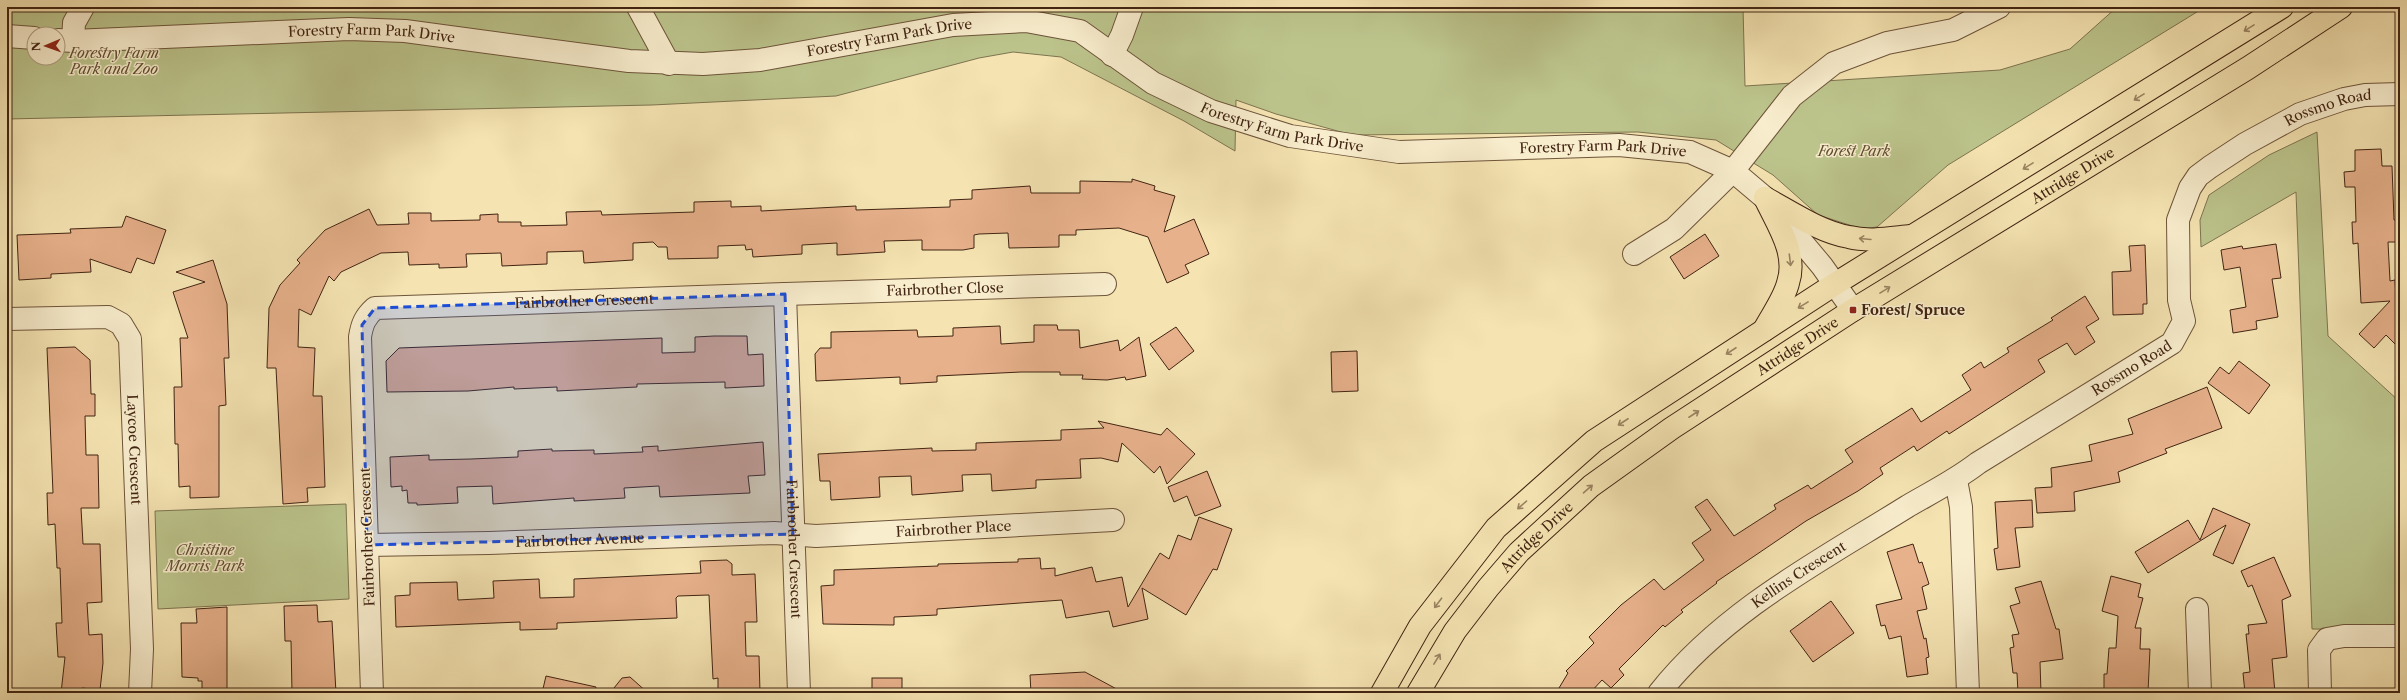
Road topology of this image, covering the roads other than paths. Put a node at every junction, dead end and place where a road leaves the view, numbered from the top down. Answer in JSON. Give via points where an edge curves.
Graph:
{"nodes":[{"id":1,"x":83,"y":7,"type":"edge"},
{"id":2,"x":638,"y":7,"type":"edge"},
{"id":3,"x":1132,"y":7,"type":"edge"},
{"id":4,"x":1999,"y":7,"type":"edge"},
{"id":5,"x":2282,"y":7,"type":"edge"},
{"id":6,"x":2341,"y":7,"type":"edge"},
{"id":7,"x":7,"y":36,"type":"edge"},
{"id":8,"x":26,"y":37,"type":"edge"},
{"id":9,"x":66,"y":40,"type":"edge"},
{"id":10,"x":1112,"y":54,"type":"junction"},
{"id":11,"x":669,"y":64,"type":"junction"},
{"id":12,"x":2400,"y":94,"type":"edge"},
{"id":13,"x":1733,"y":171,"type":"junction"},
{"id":14,"x":1765,"y":198,"type":"junction"},
{"id":15,"x":1918,"y":235,"type":"junction"},
{"id":16,"x":1634,"y":254,"type":"dead end"},
{"id":17,"x":1105,"y":284,"type":"dead end"},
{"id":18,"x":1836,"y":284,"type":"junction"},
{"id":19,"x":785,"y":294,"type":"junction"},
{"id":20,"x":1853,"y":310,"type":"junction"},
{"id":21,"x":7,"y":320,"type":"edge"},
{"id":22,"x":1764,"y":330,"type":"junction"},
{"id":23,"x":1956,"y":480,"type":"junction"},
{"id":24,"x":1113,"y":520,"type":"dead end"},
{"id":25,"x":794,"y":534,"type":"junction"},
{"id":26,"x":367,"y":545,"type":"junction"},
{"id":27,"x":2197,"y":609,"type":"dead end"},
{"id":28,"x":2400,"y":636,"type":"edge"},
{"id":29,"x":140,"y":693,"type":"edge"},
{"id":30,"x":372,"y":693,"type":"edge"},
{"id":31,"x":799,"y":693,"type":"edge"},
{"id":32,"x":1382,"y":693,"type":"edge"},
{"id":33,"x":1418,"y":693,"type":"edge"},
{"id":34,"x":1659,"y":693,"type":"edge"},
{"id":35,"x":1968,"y":693,"type":"edge"},
{"id":36,"x":2200,"y":693,"type":"edge"},
{"id":37,"x":2320,"y":693,"type":"edge"}],
"edges":[{"from":1,"to":9,"type":"street","name":"Forestry Farm Park Drive"},
{"from":2,"to":11,"type":"street"},
{"from":3,"to":10,"type":"street"},
{"from":4,"to":13,"type":"street","via":[[1954,30],[1887,43],[1834,63],[1792,96]]},
{"from":5,"to":15,"type":"main road","one_way":true},
{"from":20,"to":6,"type":"main road","name":"Attridge Drive","one_way":true,"via":[[2248,68]]},
{"from":7,"to":8,"type":"street"},
{"from":9,"to":11,"type":"street","name":"Forestry Farm Park Drive","via":[[349,29],[398,30],[629,61]]},
{"from":10,"to":11,"type":"street","name":"Forestry Farm Park Drive","via":[[1080,31],[1026,21],[953,25],[760,60]]},
{"from":10,"to":13,"type":"street","name":"Forestry Farm Park Drive","via":[[1154,83],[1211,111],[1290,136],[1319,142],[1399,152],[1619,145],[1690,152]]},
{"from":12,"to":23,"type":"street","name":"Rossmo Road","via":[[2365,95],[2314,108],[2245,144],[2210,166],[2190,188],[2178,220],[2179,300],[2184,321],[2172,343],[1978,463]]},
{"from":13,"to":14,"type":"street","name":"Forestry Farm Park Drive"},
{"from":13,"to":16,"type":"street","via":[[1674,229]]},
{"from":15,"to":14,"type":"main road","one_way":true,"via":[[1872,240],[1848,237],[1815,224]]},
{"from":14,"to":18,"type":"street","name":"Forestry Farm Park Drive"},
{"from":14,"to":22,"type":"main road","one_way":true,"via":[[1786,241],[1791,262],[1788,283]]},
{"from":15,"to":18,"type":"main road"},
{"from":17,"to":19,"type":"street","name":"Fairbrother Close"},
{"from":18,"to":20,"type":"street","name":"Forestry Farm Park Drive"},
{"from":18,"to":22,"type":"main road","one_way":true},
{"from":19,"to":25,"type":"street","name":"Fairbrother Crescent"},
{"from":19,"to":26,"type":"street","name":"Fairbrother Crescent","via":[[375,308],[367,315],[360,337]]},
{"from":33,"to":20,"type":"main road","name":"Attridge Drive","one_way":true,"via":[[1455,631],[1488,588],[1519,552],[1591,486],[1672,428]]},
{"from":21,"to":29,"type":"street","name":"Laycoe Crescent","via":[[108,317],[121,324],[130,339],[142,649]]},
{"from":22,"to":32,"type":"main road","one_way":true,"via":[[1594,442],[1496,528],[1420,626]]},
{"from":23,"to":34,"type":"street","name":"Kellins Crescent","via":[[1921,498],[1767,593],[1709,640]]},
{"from":23,"to":35,"type":"street","via":[[1961,507]]},
{"from":24,"to":25,"type":"street","name":"Fairbrother Place","via":[[816,536]]},
{"from":25,"to":26,"type":"street","name":"Fairbrother Avenue"},
{"from":25,"to":31,"type":"street","name":"Fairbrother Crescent"},
{"from":26,"to":30,"type":"street","name":"Fairbrother Crescent"},
{"from":27,"to":36,"type":"street"},
{"from":28,"to":37,"type":"street","via":[[2344,636],[2327,639],[2319,650]]}]}
